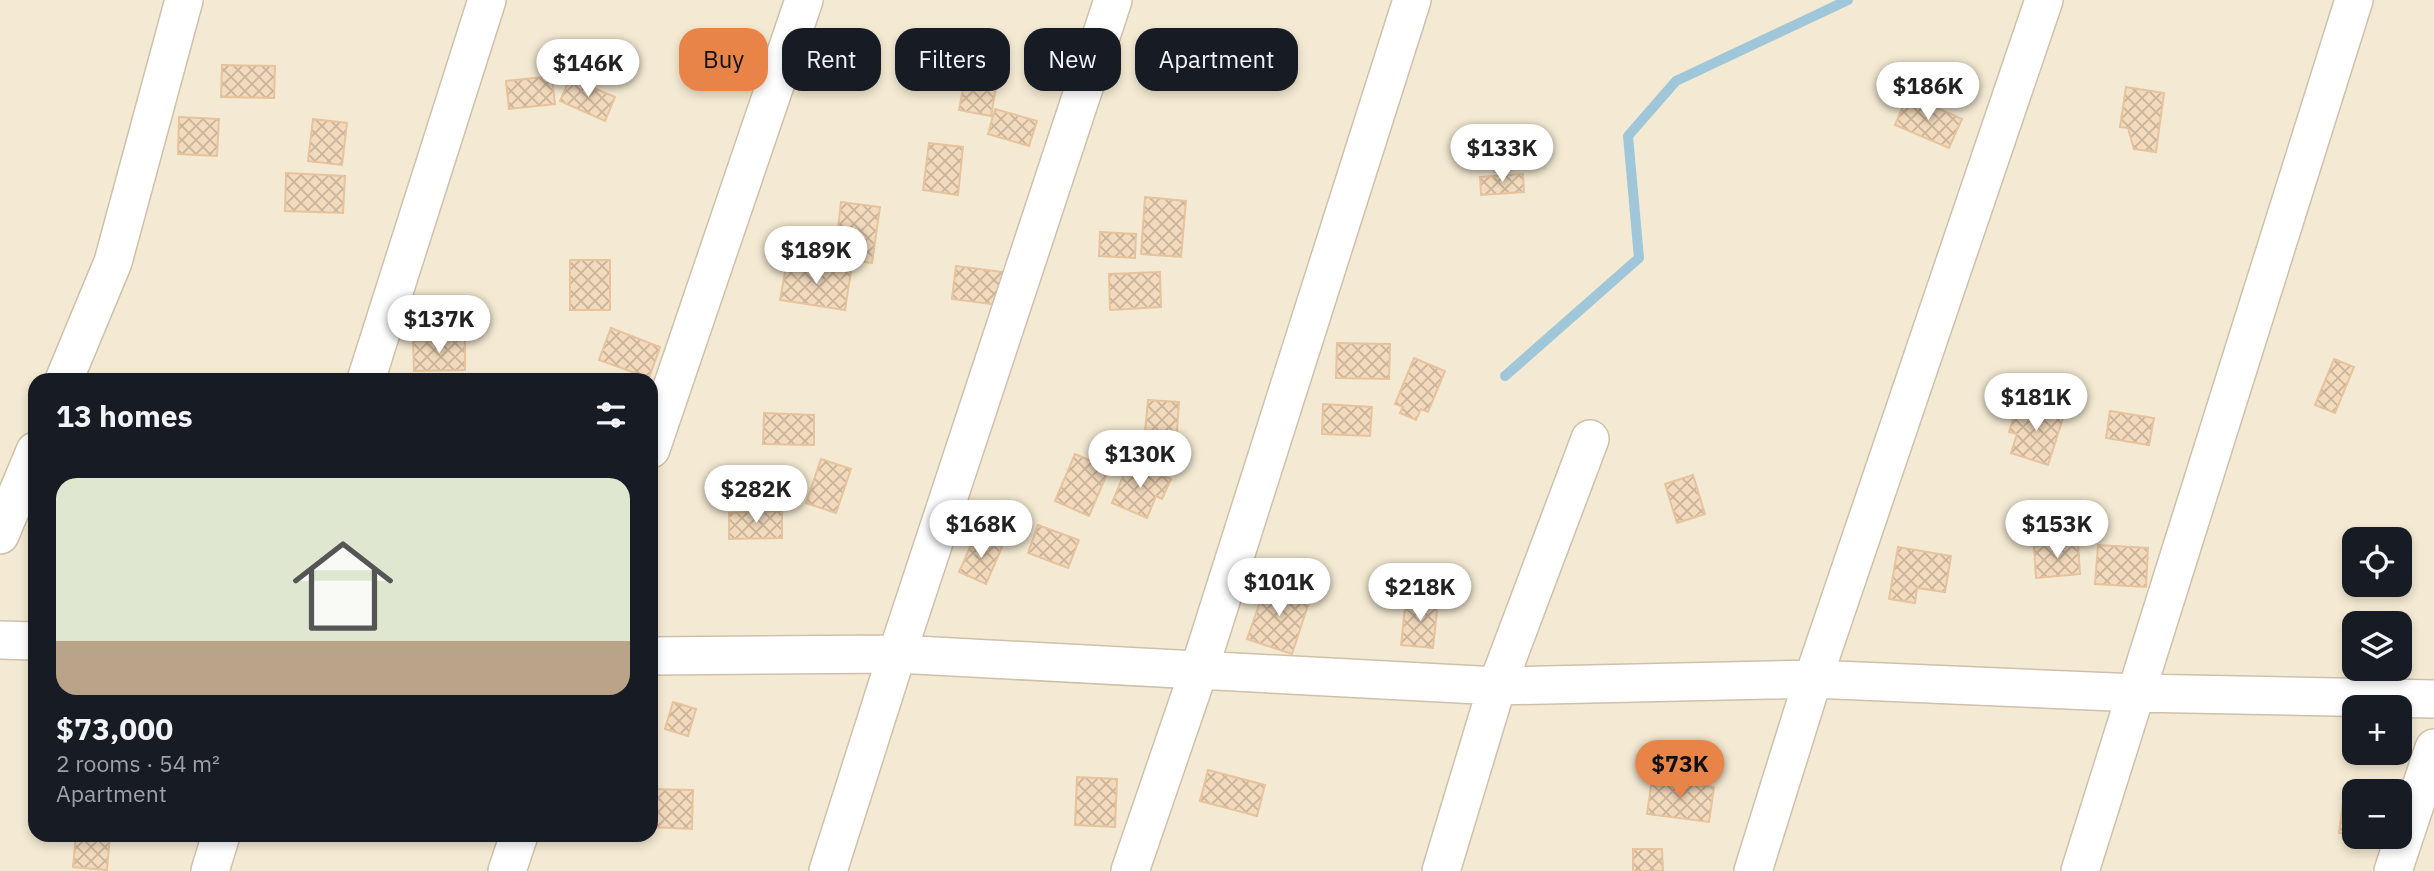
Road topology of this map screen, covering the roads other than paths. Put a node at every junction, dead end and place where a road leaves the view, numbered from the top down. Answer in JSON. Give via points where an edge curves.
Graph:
{"nodes":[{"id":1,"x":184,"y":0,"type":"edge"},
{"id":2,"x":487,"y":0,"type":"edge"},
{"id":3,"x":804,"y":0,"type":"edge"},
{"id":4,"x":1113,"y":0,"type":"edge"},
{"id":5,"x":1392,"y":0,"type":"edge"},
{"id":6,"x":1412,"y":0,"type":"edge"},
{"id":7,"x":1425,"y":0,"type":"edge"},
{"id":8,"x":2044,"y":0,"type":"edge"},
{"id":9,"x":2354,"y":0,"type":"edge"},
{"id":10,"x":67,"y":373,"type":"edge"},
{"id":11,"x":368,"y":373,"type":"edge"},
{"id":12,"x":658,"y":428,"type":"edge"},
{"id":13,"x":1590,"y":439,"type":"dead end"},
{"id":14,"x":28,"y":468,"type":"edge"},
{"id":15,"x":0,"y":535,"type":"edge"},
{"id":16,"x":0,"y":640,"type":"edge"},
{"id":17,"x":28,"y":641,"type":"edge"},
{"id":18,"x":897,"y":654,"type":"junction"},
{"id":19,"x":658,"y":656,"type":"edge"},
{"id":20,"x":1199,"y":670,"type":"junction"},
{"id":21,"x":1813,"y":679,"type":"junction"},
{"id":22,"x":1497,"y":686,"type":"junction"},
{"id":23,"x":2137,"y":693,"type":"junction"},
{"id":24,"x":2434,"y":699,"type":"edge"},
{"id":25,"x":2434,"y":748,"type":"edge"},
{"id":26,"x":219,"y":842,"type":"edge"},
{"id":27,"x":517,"y":842,"type":"edge"},
{"id":28,"x":210,"y":871,"type":"edge"},
{"id":29,"x":507,"y":871,"type":"edge"},
{"id":30,"x":828,"y":871,"type":"edge"},
{"id":31,"x":1130,"y":871,"type":"edge"},
{"id":32,"x":1441,"y":871,"type":"edge"},
{"id":33,"x":1754,"y":871,"type":"edge"},
{"id":34,"x":2080,"y":871,"type":"edge"},
{"id":35,"x":2393,"y":871,"type":"edge"}],
"edges":[{"from":1,"to":10,"type":"street","via":[[113,262]]},
{"from":2,"to":11,"type":"street"},
{"from":3,"to":12,"type":"street"},
{"from":4,"to":18,"type":"street"},
{"from":5,"to":6,"type":"street"},
{"from":6,"to":7,"type":"street"},
{"from":6,"to":20,"type":"street"},
{"from":8,"to":21,"type":"street"},
{"from":9,"to":23,"type":"street"},
{"from":13,"to":22,"type":"street"},
{"from":14,"to":15,"type":"street"},
{"from":16,"to":17,"type":"street"},
{"from":18,"to":19,"type":"street"},
{"from":18,"to":20,"type":"street"},
{"from":18,"to":30,"type":"street"},
{"from":20,"to":22,"type":"street"},
{"from":20,"to":31,"type":"street"},
{"from":21,"to":22,"type":"street"},
{"from":21,"to":23,"type":"street"},
{"from":21,"to":33,"type":"street"},
{"from":22,"to":32,"type":"street"},
{"from":23,"to":24,"type":"street"},
{"from":23,"to":34,"type":"street"},
{"from":25,"to":35,"type":"street"},
{"from":26,"to":28,"type":"street"},
{"from":27,"to":29,"type":"street"}]}
